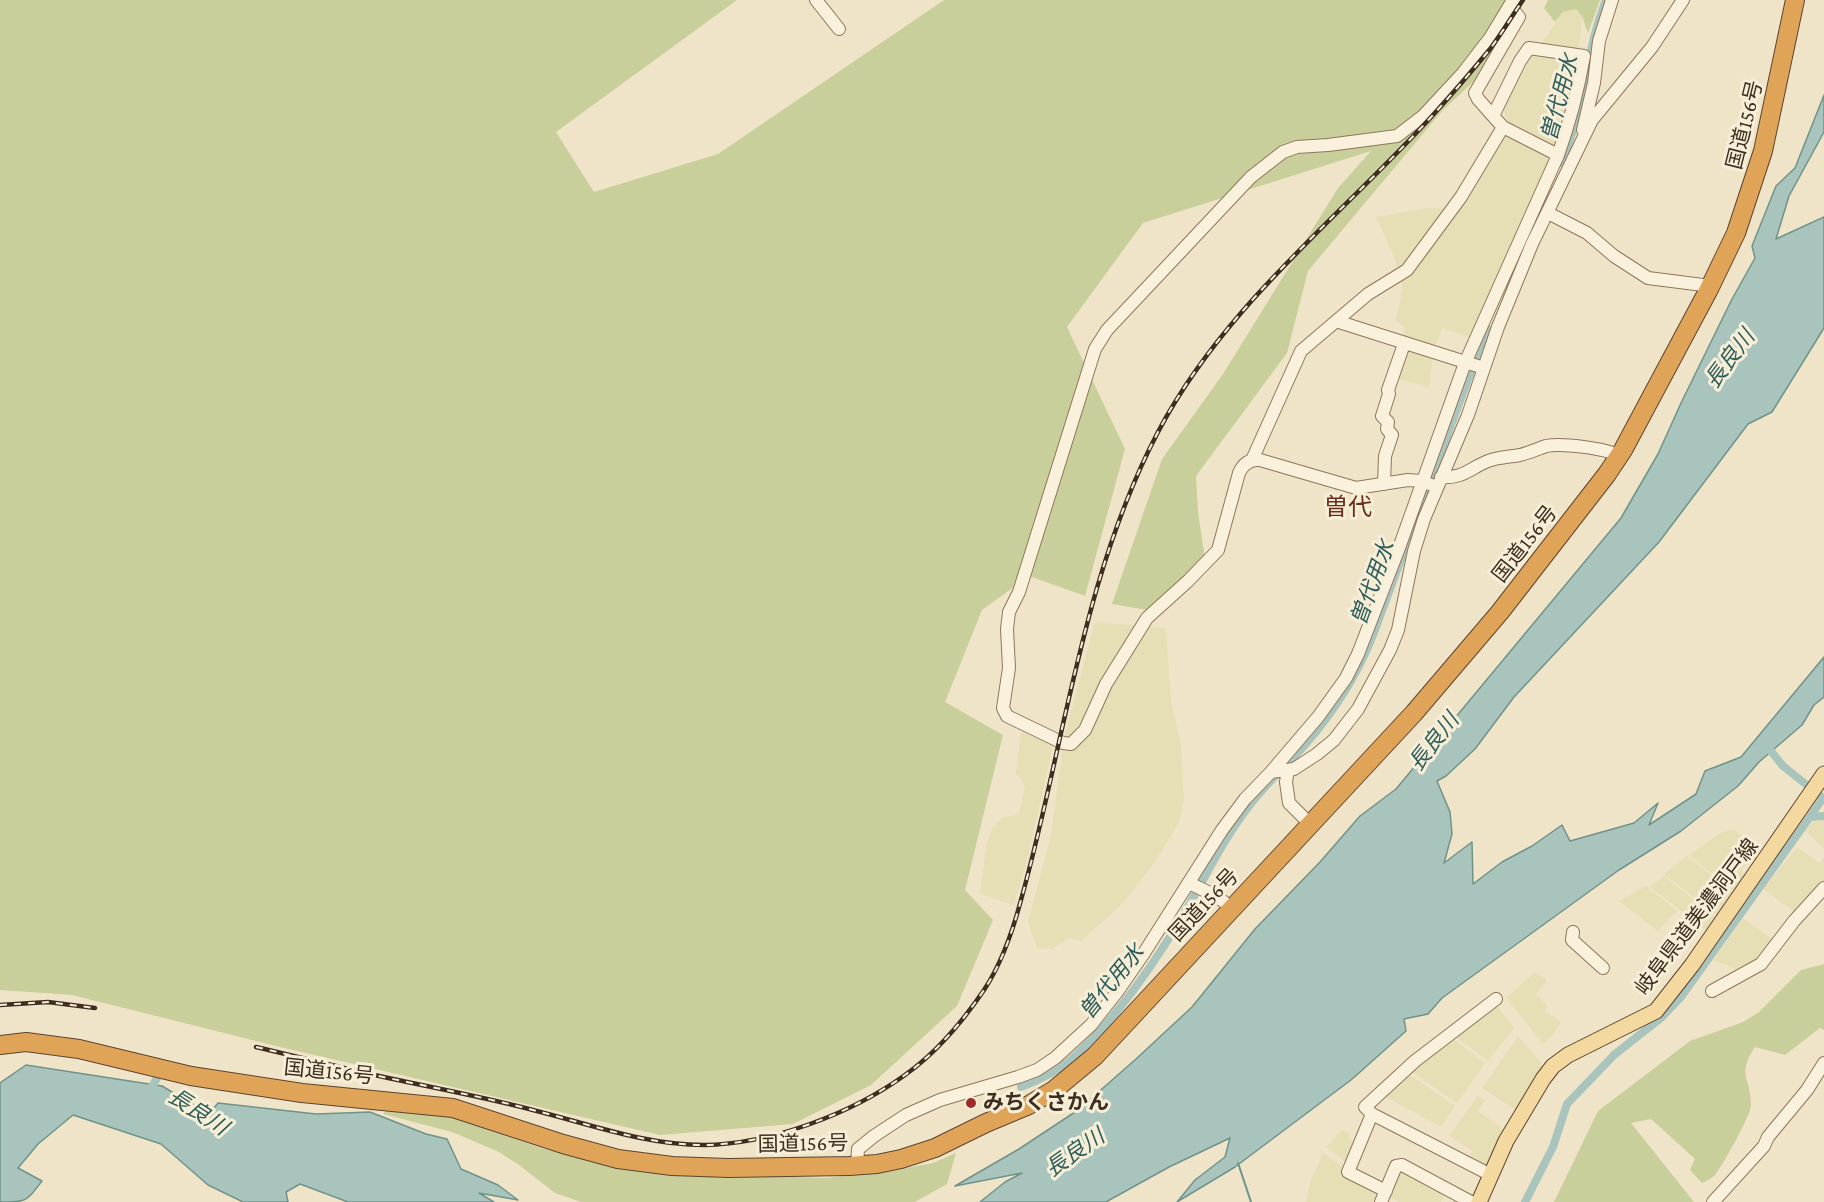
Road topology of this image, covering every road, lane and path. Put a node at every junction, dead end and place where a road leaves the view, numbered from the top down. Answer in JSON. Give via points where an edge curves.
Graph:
{"nodes":[{"id":1,"x":816,"y":0,"type":"edge"},
{"id":2,"x":1514,"y":0,"type":"edge"},
{"id":3,"x":1612,"y":0,"type":"edge"},
{"id":4,"x":1683,"y":0,"type":"edge"},
{"id":5,"x":1796,"y":0,"type":"edge"},
{"id":6,"x":839,"y":29,"type":"dead end"},
{"id":7,"x":1493,"y":116,"type":"junction"},
{"id":8,"x":1503,"y":127,"type":"junction"},
{"id":9,"x":1583,"y":138,"type":"junction"},
{"id":10,"x":1558,"y":155,"type":"junction"},
{"id":11,"x":1554,"y":181,"type":"junction"},
{"id":12,"x":1548,"y":213,"type":"junction"},
{"id":13,"x":1514,"y":267,"type":"junction"},
{"id":14,"x":1711,"y":285,"type":"junction"},
{"id":15,"x":1336,"y":321,"type":"junction"},
{"id":16,"x":1404,"y":344,"type":"junction"},
{"id":17,"x":1474,"y":365,"type":"junction"},
{"id":18,"x":1619,"y":456,"type":"junction"},
{"id":19,"x":1252,"y":460,"type":"junction"},
{"id":20,"x":1431,"y":483,"type":"junction"},
{"id":21,"x":1384,"y":484,"type":"junction"},
{"id":22,"x":1406,"y":550,"type":"junction"},
{"id":23,"x":1280,"y":771,"type":"junction"},
{"id":24,"x":1824,"y":775,"type":"edge"},
{"id":25,"x":1310,"y":824,"type":"junction"},
{"id":26,"x":1195,"y":886,"type":"junction"},
{"id":27,"x":1824,"y":888,"type":"edge"},
{"id":28,"x":1232,"y":908,"type":"junction"},
{"id":29,"x":1572,"y":932,"type":"dead end"},
{"id":30,"x":1603,"y":968,"type":"dead end"},
{"id":31,"x":1712,"y":991,"type":"dead end"},
{"id":32,"x":1496,"y":999,"type":"dead end"},
{"id":33,"x":0,"y":1045,"type":"edge"},
{"id":34,"x":1824,"y":1063,"type":"edge"},
{"id":35,"x":1372,"y":1114,"type":"junction"},
{"id":36,"x":857,"y":1166,"type":"junction"},
{"id":37,"x":1491,"y":1175,"type":"junction"},
{"id":38,"x":1384,"y":1197,"type":"edge"},
{"id":39,"x":1471,"y":1202,"type":"edge"},
{"id":40,"x":1479,"y":1202,"type":"edge"},
{"id":41,"x":1713,"y":1202,"type":"edge"}],
"edges":[{"from":1,"to":6,"type":"street"},
{"from":2,"to":7,"type":"street","via":[[1513,10],[1519,17],[1475,93]]},
{"from":2,"to":19,"type":"street","via":[[1463,73],[1424,116],[1397,136],[1297,147],[1283,152],[1251,177],[1107,330],[1095,349],[1010,612],[1009,669],[1003,708],[1007,716],[1059,742],[1071,744],[1085,730],[1106,684],[1147,618],[1218,550],[1239,473]]},
{"from":3,"to":9,"type":"street","via":[[1599,41]]},
{"from":4,"to":9,"type":"street","via":[[1652,47],[1592,120]]},
{"from":5,"to":14,"type":"highway","name":"国道156号","via":[[1758,170],[1736,233]]},
{"from":7,"to":8,"type":"street"},
{"from":7,"to":10,"type":"street","via":[[1529,48],[1584,56],[1573,113]]},
{"from":8,"to":10,"type":"street"},
{"from":8,"to":15,"type":"street","via":[[1461,197],[1407,270],[1368,294]]},
{"from":9,"to":11,"type":"street"},
{"from":10,"to":11,"type":"street"},
{"from":11,"to":12,"type":"street"},
{"from":11,"to":13,"type":"street"},
{"from":12,"to":13,"type":"street"},
{"from":12,"to":14,"type":"street","via":[[1587,233],[1648,278]]},
{"from":13,"to":17,"type":"street"},
{"from":13,"to":17,"type":"street","via":[[1498,327]]},
{"from":14,"to":18,"type":"highway","name":"国道156号"},
{"from":15,"to":16,"type":"street"},
{"from":15,"to":19,"type":"street","via":[[1307,344],[1296,360]]},
{"from":16,"to":17,"type":"street"},
{"from":16,"to":21,"type":"street","via":[[1383,413],[1392,435],[1385,456]]},
{"from":17,"to":20,"type":"street"},
{"from":17,"to":20,"type":"street","via":[[1468,415]]},
{"from":18,"to":20,"type":"street","via":[[1596,449],[1548,446],[1498,457],[1460,476]]},
{"from":18,"to":25,"type":"highway","name":"国道156号","via":[[1500,612]]},
{"from":19,"to":21,"type":"street","via":[[1356,488]]},
{"from":20,"to":21,"type":"street","via":[[1408,480]]},
{"from":20,"to":22,"type":"street"},
{"from":22,"to":23,"type":"street","via":[[1346,678]]},
{"from":22,"to":23,"type":"street","via":[[1398,630],[1370,691],[1334,740],[1303,764]]},
{"from":23,"to":25,"type":"street","via":[[1286,782],[1288,803]]},
{"from":23,"to":26,"type":"street","via":[[1245,799],[1222,830]]},
{"from":24,"to":37,"type":"main road","name":"岐阜県道美濃洞戸線","via":[[1687,978],[1656,1011],[1568,1054],[1553,1066],[1506,1141]]},
{"from":25,"to":28,"type":"highway","name":"国道156号"},
{"from":26,"to":28,"type":"street"},
{"from":26,"to":36,"type":"street","via":[[1091,1026],[1055,1058],[1037,1070],[940,1100],[906,1115],[858,1149]]},
{"from":27,"to":31,"type":"street","via":[[1761,964]]},
{"from":28,"to":36,"type":"highway","name":"国道156号","via":[[1095,1056],[1054,1090],[935,1148]]},
{"from":29,"to":30,"type":"street","via":[[1572,940]]},
{"from":32,"to":35,"type":"street","via":[[1415,1061],[1365,1107]]},
{"from":33,"to":36,"type":"highway","name":"国道156号","via":[[26,1042],[79,1049],[191,1076],[302,1093],[453,1108],[563,1144],[647,1164],[728,1168]]},
{"from":34,"to":41,"type":"street","via":[[1764,1146]]},
{"from":35,"to":37,"type":"street"},
{"from":35,"to":38,"type":"street","via":[[1348,1172]]},
{"from":37,"to":40,"type":"main road","name":"岐阜県道美濃洞戸線"},
{"from":38,"to":39,"type":"street","via":[[1396,1166],[1402,1165]]}]}
